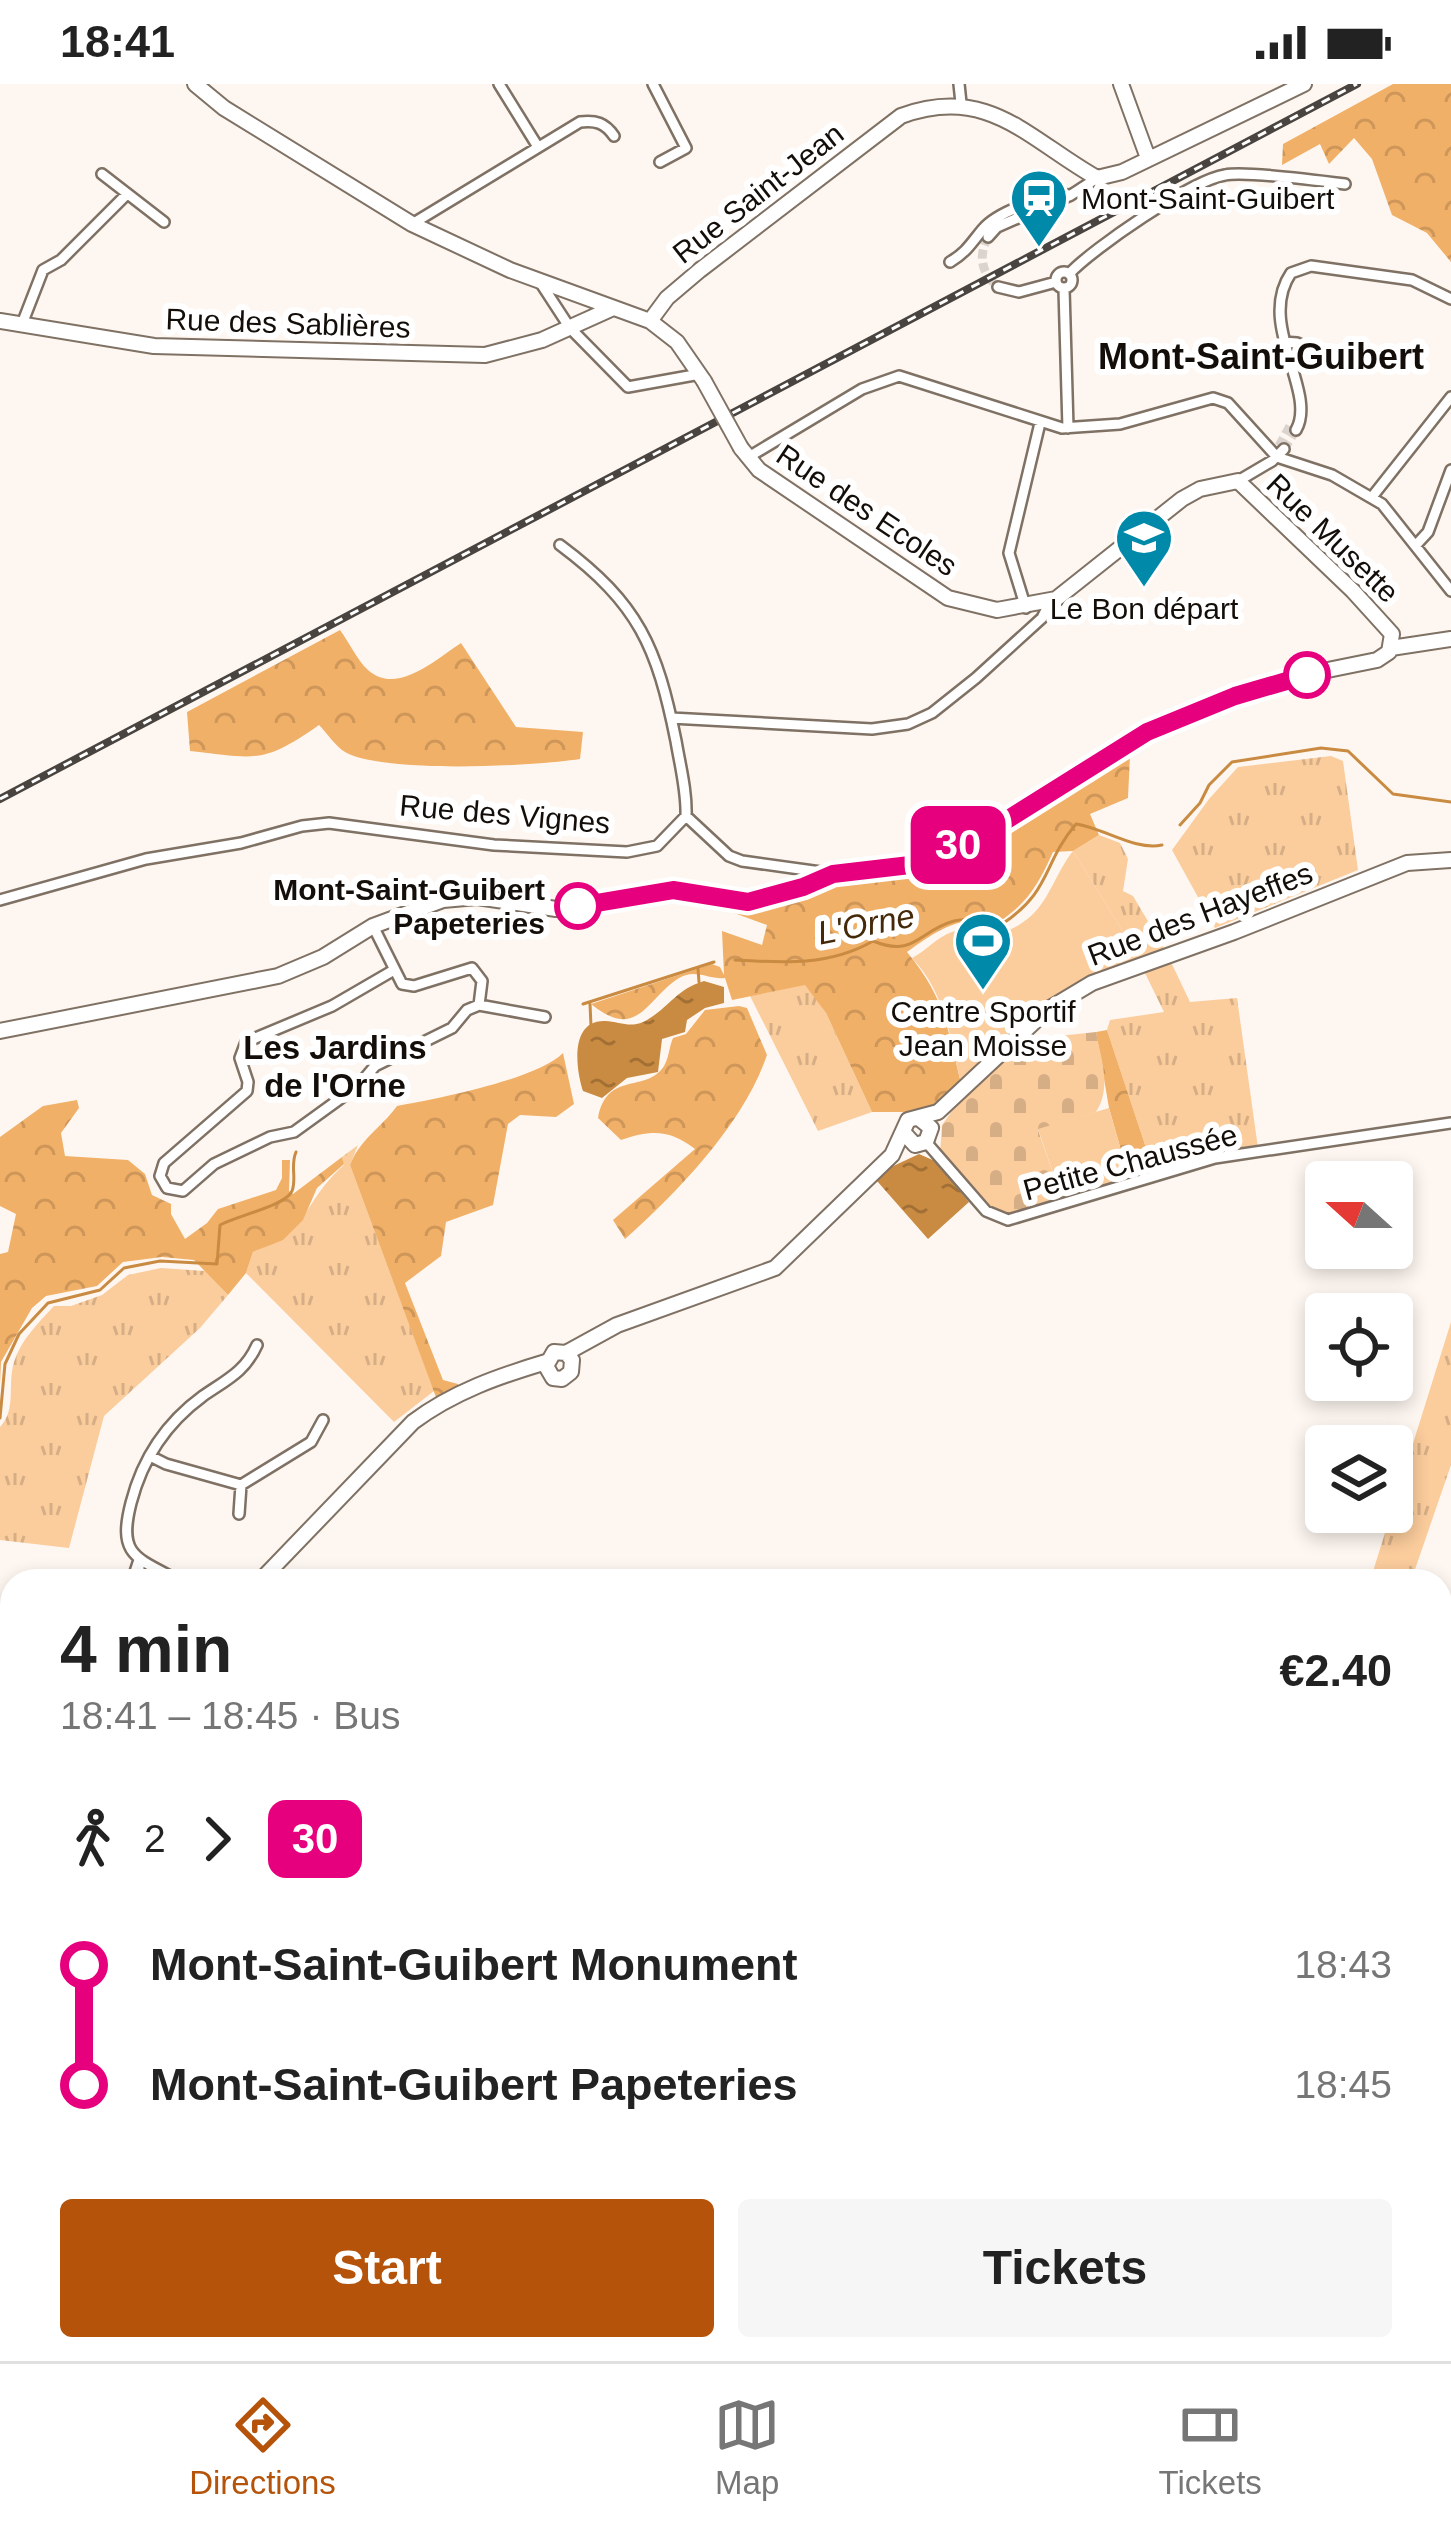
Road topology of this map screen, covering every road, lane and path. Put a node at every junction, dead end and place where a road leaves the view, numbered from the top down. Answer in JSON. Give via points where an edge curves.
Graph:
{"nodes":[{"id":1,"x":195,"y":84,"type":"edge"},
{"id":2,"x":500,"y":84,"type":"edge"},
{"id":3,"x":653,"y":84,"type":"edge"},
{"id":4,"x":959,"y":84,"type":"edge"},
{"id":5,"x":1121,"y":84,"type":"edge"},
{"id":6,"x":1304,"y":84,"type":"edge"},
{"id":7,"x":961,"y":103,"type":"junction"},
{"id":8,"x":614,"y":136,"type":"dead end"},
{"id":9,"x":538,"y":147,"type":"junction"},
{"id":10,"x":1148,"y":158,"type":"junction"},
{"id":11,"x":661,"y":163,"type":"dead end"},
{"id":12,"x":102,"y":174,"type":"dead end"},
{"id":13,"x":1097,"y":178,"type":"junction"},
{"id":14,"x":1346,"y":184,"type":"dead end"},
{"id":15,"x":126,"y":194,"type":"junction"},
{"id":16,"x":1071,"y":195,"type":"junction"},
{"id":17,"x":164,"y":222,"type":"dead end"},
{"id":18,"x":412,"y":224,"type":"junction"},
{"id":19,"x":988,"y":237,"type":"dead end"},
{"id":20,"x":950,"y":262,"type":"dead end"},
{"id":21,"x":539,"y":280,"type":"junction"},
{"id":22,"x":1060,"y":285,"type":"junction"},
{"id":23,"x":998,"y":287,"type":"dead end"},
{"id":24,"x":35,"y":297,"type":"junction"},
{"id":25,"x":1451,"y":299,"type":"edge"},
{"id":26,"x":613,"y":308,"type":"junction"},
{"id":27,"x":0,"y":321,"type":"edge"},
{"id":28,"x":650,"y":321,"type":"junction"},
{"id":29,"x":22,"y":324,"type":"junction"},
{"id":30,"x":38,"y":327,"type":"junction"},
{"id":31,"x":570,"y":328,"type":"junction"},
{"id":32,"x":1283,"y":341,"type":"junction"},
{"id":33,"x":1340,"y":350,"type":"dead end"},
{"id":34,"x":702,"y":378,"type":"junction"},
{"id":35,"x":1451,"y":397,"type":"edge"},
{"id":36,"x":1040,"y":423,"type":"junction"},
{"id":37,"x":1068,"y":428,"type":"junction"},
{"id":38,"x":1293,"y":428,"type":"tunnel mouth"},
{"id":39,"x":1280,"y":451,"type":"junction"},
{"id":40,"x":744,"y":453,"type":"junction"},
{"id":41,"x":1451,"y":470,"type":"edge"},
{"id":42,"x":1238,"y":481,"type":"junction"},
{"id":43,"x":1372,"y":497,"type":"junction"},
{"id":44,"x":1416,"y":544,"type":"junction"},
{"id":45,"x":560,"y":545,"type":"dead end"},
{"id":46,"x":1451,"y":591,"type":"edge"},
{"id":47,"x":1049,"y":602,"type":"junction"},
{"id":48,"x":1026,"y":608,"type":"junction"},
{"id":49,"x":1451,"y":639,"type":"edge"},
{"id":50,"x":1391,"y":641,"type":"junction"},
{"id":51,"x":671,"y":718,"type":"junction"},
{"id":52,"x":686,"y":816,"type":"junction"},
{"id":53,"x":1451,"y":860,"type":"edge"},
{"id":54,"x":833,"y":874,"type":"junction"},
{"id":55,"x":0,"y":900,"type":"edge"},
{"id":56,"x":373,"y":926,"type":"junction"},
{"id":57,"x":394,"y":970,"type":"junction"},
{"id":58,"x":479,"y":1005,"type":"junction"},
{"id":59,"x":545,"y":1017,"type":"dead end"},
{"id":60,"x":0,"y":1031,"type":"edge"},
{"id":61,"x":1451,"y":1123,"type":"edge"},
{"id":62,"x":919,"y":1133,"type":"junction"},
{"id":63,"x":256,"y":1346,"type":"dead end"},
{"id":64,"x":573,"y":1352,"type":"junction"},
{"id":65,"x":547,"y":1368,"type":"junction"},
{"id":66,"x":323,"y":1420,"type":"dead end"},
{"id":67,"x":150,"y":1456,"type":"junction"},
{"id":68,"x":242,"y":1485,"type":"junction"},
{"id":69,"x":239,"y":1514,"type":"dead end"},
{"id":70,"x":140,"y":1560,"type":"junction"},
{"id":71,"x":138,"y":1569,"type":"edge"},
{"id":72,"x":157,"y":1569,"type":"edge"},
{"id":73,"x":272,"y":1569,"type":"edge"}],
"edges":[{"from":1,"to":18,"type":"street"},
{"from":2,"to":9,"type":"street"},
{"from":3,"to":11,"type":"street","via":[[686,148]]},
{"from":4,"to":7,"type":"street"},
{"from":5,"to":10,"type":"street"},
{"from":6,"to":10,"type":"street"},
{"from":7,"to":13,"type":"street","via":[[996,110]]},
{"from":7,"to":28,"type":"street","name":"Rue Saint-Jean","via":[[902,116],[700,270]]},
{"from":8,"to":9,"type":"street","via":[[594,120],[580,122]]},
{"from":9,"to":18,"type":"street"},
{"from":10,"to":13,"type":"street"},
{"from":12,"to":15,"type":"street"},
{"from":13,"to":16,"type":"street"},
{"from":14,"to":22,"type":"street","via":[[1226,174],[1060,273]]},
{"from":15,"to":17,"type":"street"},
{"from":15,"to":24,"type":"street","via":[[43,270]]},
{"from":16,"to":19,"type":"street"},
{"from":16,"to":20,"type":"street","via":[[1052,194],[994,220]]},
{"from":18,"to":21,"type":"street"},
{"from":21,"to":26,"type":"street"},
{"from":21,"to":31,"type":"street"},
{"from":22,"to":23,"type":"street"},
{"from":22,"to":37,"type":"street"},
{"from":24,"to":29,"type":"street"},
{"from":24,"to":30,"type":"street"},
{"from":25,"to":32,"type":"street","via":[[1412,280],[1301,267],[1283,286]]},
{"from":26,"to":28,"type":"street"},
{"from":26,"to":31,"type":"street","name":"Rue des Sablières"},
{"from":27,"to":29,"type":"street","name":"Rue des Sablières"},
{"from":28,"to":34,"type":"street","name":"Rue des Ecoles"},
{"from":29,"to":30,"type":"street","name":"Rue des Sablières"},
{"from":30,"to":31,"type":"street","name":"Rue des Sablières","via":[[154,346],[437,356],[505,352]]},
{"from":31,"to":34,"type":"street","via":[[628,387]]},
{"from":32,"to":33,"type":"street","via":[[1329,357]]},
{"from":32,"to":38,"type":"street","via":[[1301,414]]},
{"from":34,"to":40,"type":"street","name":"Rue des Ecoles","bridge":true},
{"from":35,"to":43,"type":"street"},
{"from":36,"to":37,"type":"street"},
{"from":36,"to":40,"type":"street","via":[[899,376]]},
{"from":36,"to":48,"type":"street","via":[[1009,553]]},
{"from":37,"to":39,"type":"street","via":[[1120,424],[1213,398]]},
{"from":39,"to":42,"type":"street"},
{"from":39,"to":43,"type":"street"},
{"from":40,"to":48,"type":"street","name":"Rue des Ecoles","via":[[948,598]]},
{"from":41,"to":44,"type":"street"},
{"from":42,"to":47,"type":"street","name":"Rue des Ecoles","via":[[1196,491]]},
{"from":42,"to":50,"type":"street","name":"Rue Musette","via":[[1353,590]]},
{"from":43,"to":44,"type":"street"},
{"from":44,"to":46,"type":"street"},
{"from":45,"to":51,"type":"street","via":[[629,607],[659,665]]},
{"from":47,"to":48,"type":"street","name":"Rue des Ecoles"},
{"from":47,"to":51,"type":"street","via":[[1042,618],[976,678],[908,724]]},
{"from":49,"to":50,"type":"street"},
{"from":50,"to":54,"type":"street","via":[[1377,660],[1303,675],[1147,732],[994,828],[910,865]]},
{"from":51,"to":52,"type":"street"},
{"from":52,"to":54,"type":"street","via":[[729,856]]},
{"from":52,"to":55,"type":"street","name":"Rue des Vignes","via":[[660,844],[641,851],[494,845],[329,823]]},
{"from":53,"to":62,"type":"street","name":"Rue des Hayeffes","via":[[1407,863],[1092,983],[1047,1010]]},
{"from":54,"to":56,"type":"street","via":[[748,902],[673,890],[556,909],[464,897]]},
{"from":56,"to":57,"type":"street"},
{"from":56,"to":60,"type":"street","via":[[278,976]]},
{"from":57,"to":58,"type":"street","via":[[410,987],[476,969]]},
{"from":57,"to":58,"type":"street","via":[[246,1042],[240,1058],[247,1091],[164,1163],[165,1186],[186,1190],[214,1164],[294,1132],[375,1066],[452,1028]]},
{"from":58,"to":59,"type":"street"},
{"from":61,"to":62,"type":"street","name":"Petite Chaussée","via":[[1215,1159],[1008,1220],[986,1211]]},
{"from":62,"to":64,"type":"street","name":"Rue des Hayeffes","via":[[770,1271],[626,1322]]},
{"from":63,"to":67,"type":"street","via":[[242,1371],[192,1406]]},
{"from":64,"to":65,"type":"street","via":[[554,1352]]},
{"from":64,"to":65,"type":"street","via":[[566,1377]]},
{"from":65,"to":73,"type":"street","via":[[485,1382],[413,1422]]},
{"from":66,"to":68,"type":"street","via":[[311,1442]]},
{"from":67,"to":68,"type":"street"},
{"from":67,"to":70,"type":"street","via":[[126,1524],[126,1543]]},
{"from":68,"to":69,"type":"street"},
{"from":70,"to":71,"type":"street"},
{"from":70,"to":72,"type":"street"}]}
